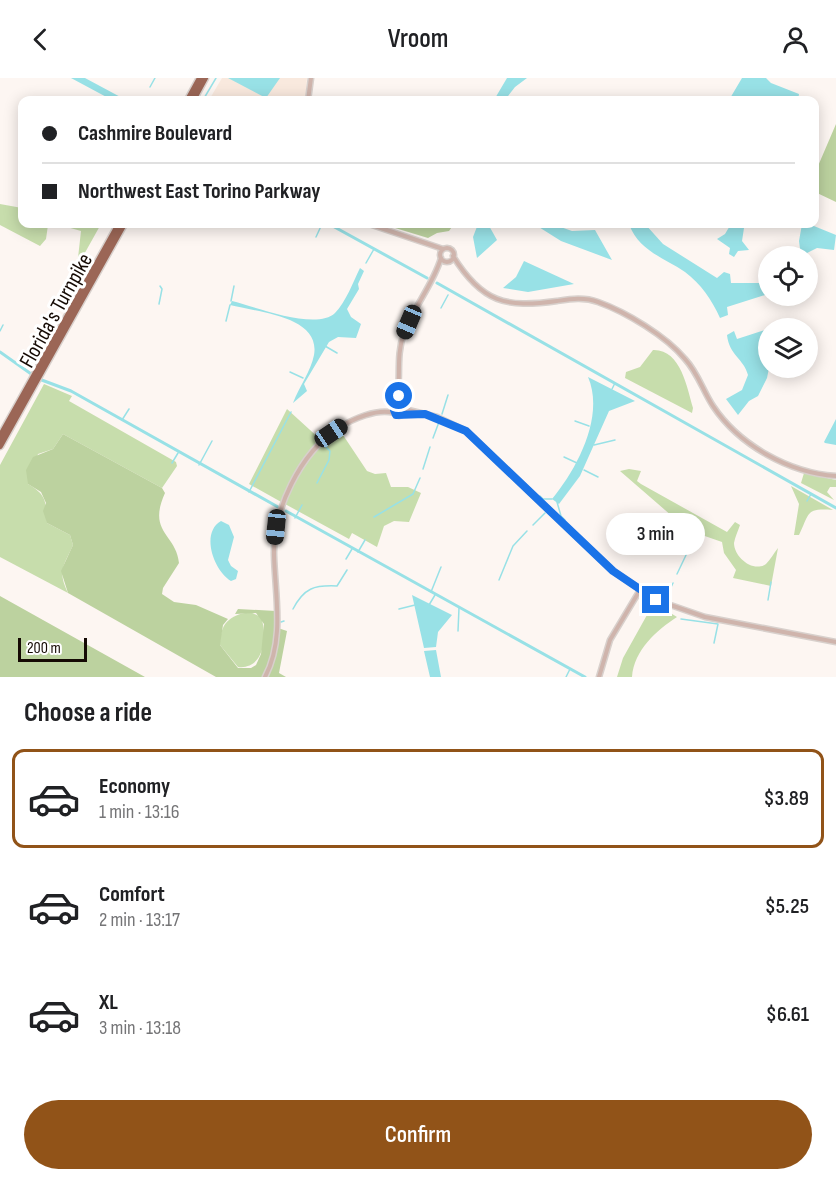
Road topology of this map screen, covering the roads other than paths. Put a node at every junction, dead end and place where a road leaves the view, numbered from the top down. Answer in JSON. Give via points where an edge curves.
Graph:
{"nodes":[{"id":1,"x":201,"y":78,"type":"edge"},
{"id":2,"x":206,"y":78,"type":"edge"},
{"id":3,"x":311,"y":78,"type":"edge"},
{"id":4,"x":190,"y":96,"type":"edge"},
{"id":5,"x":195,"y":96,"type":"edge"},
{"id":6,"x":309,"y":96,"type":"edge"},
{"id":7,"x":117,"y":228,"type":"edge"},
{"id":8,"x":122,"y":228,"type":"edge"},
{"id":9,"x":380,"y":228,"type":"edge"},
{"id":10,"x":426,"y":245,"type":"junction"},
{"id":11,"x":443,"y":249,"type":"junction"},
{"id":12,"x":453,"y":256,"type":"junction"},
{"id":13,"x":440,"y":257,"type":"junction"},
{"id":14,"x":448,"y":261,"type":"junction"},
{"id":15,"x":463,"y":270,"type":"junction"},
{"id":16,"x":436,"y":272,"type":"junction"},
{"id":17,"x":42,"y":367,"type":"junction"},
{"id":18,"x":31,"y":386,"type":"junction"},
{"id":19,"x":398,"y":391,"type":"junction"},
{"id":20,"x":395,"y":409,"type":"junction"},
{"id":21,"x":403,"y":410,"type":"junction"},
{"id":22,"x":0,"y":437,"type":"edge"},
{"id":23,"x":0,"y":446,"type":"edge"},
{"id":24,"x":836,"y":477,"type":"edge"},
{"id":25,"x":640,"y":590,"type":"junction"},
{"id":26,"x":836,"y":642,"type":"edge"},
{"id":27,"x":265,"y":677,"type":"edge"},
{"id":28,"x":599,"y":677,"type":"edge"}],
"edges":[{"from":1,"to":4,"type":"highway"},
{"from":2,"to":5,"type":"highway"},
{"from":3,"to":6,"type":"street"},
{"from":7,"to":17,"type":"highway","name":"Florida's Turnpike"},
{"from":8,"to":17,"type":"highway","name":"Florida's Turnpike"},
{"from":9,"to":10,"type":"street"},
{"from":10,"to":11,"type":"street"},
{"from":10,"to":13,"type":"street"},
{"from":11,"to":12,"type":"street","via":[[449,248]]},
{"from":11,"to":13,"type":"street"},
{"from":12,"to":14,"type":"street"},
{"from":12,"to":15,"type":"street"},
{"from":13,"to":14,"type":"street"},
{"from":13,"to":16,"type":"street"},
{"from":14,"to":15,"type":"street"},
{"from":14,"to":16,"type":"street"},
{"from":15,"to":24,"type":"street","via":[[484,292],[506,303],[528,305],[579,299],[606,305],[675,348],[694,370],[712,405],[738,435],[791,466]]},
{"from":16,"to":19,"type":"street","via":[[404,333],[398,355]]},
{"from":17,"to":18,"type":"highway","name":"Florida's Turnpike"},
{"from":18,"to":22,"type":"highway","name":"Florida's Turnpike"},
{"from":18,"to":23,"type":"highway","name":"Florida's Turnpike"},
{"from":19,"to":20,"type":"street"},
{"from":19,"to":21,"type":"street"},
{"from":20,"to":21,"type":"street"},
{"from":20,"to":21,"type":"street","via":[[398,416]]},
{"from":20,"to":27,"type":"street","via":[[348,423],[323,440],[304,462],[290,489],[276,527],[278,626]]},
{"from":21,"to":25,"type":"street","via":[[450,422],[474,438],[613,571]]},
{"from":25,"to":26,"type":"street","via":[[656,600],[705,616]]},
{"from":25,"to":28,"type":"street","via":[[610,640]]}]}
